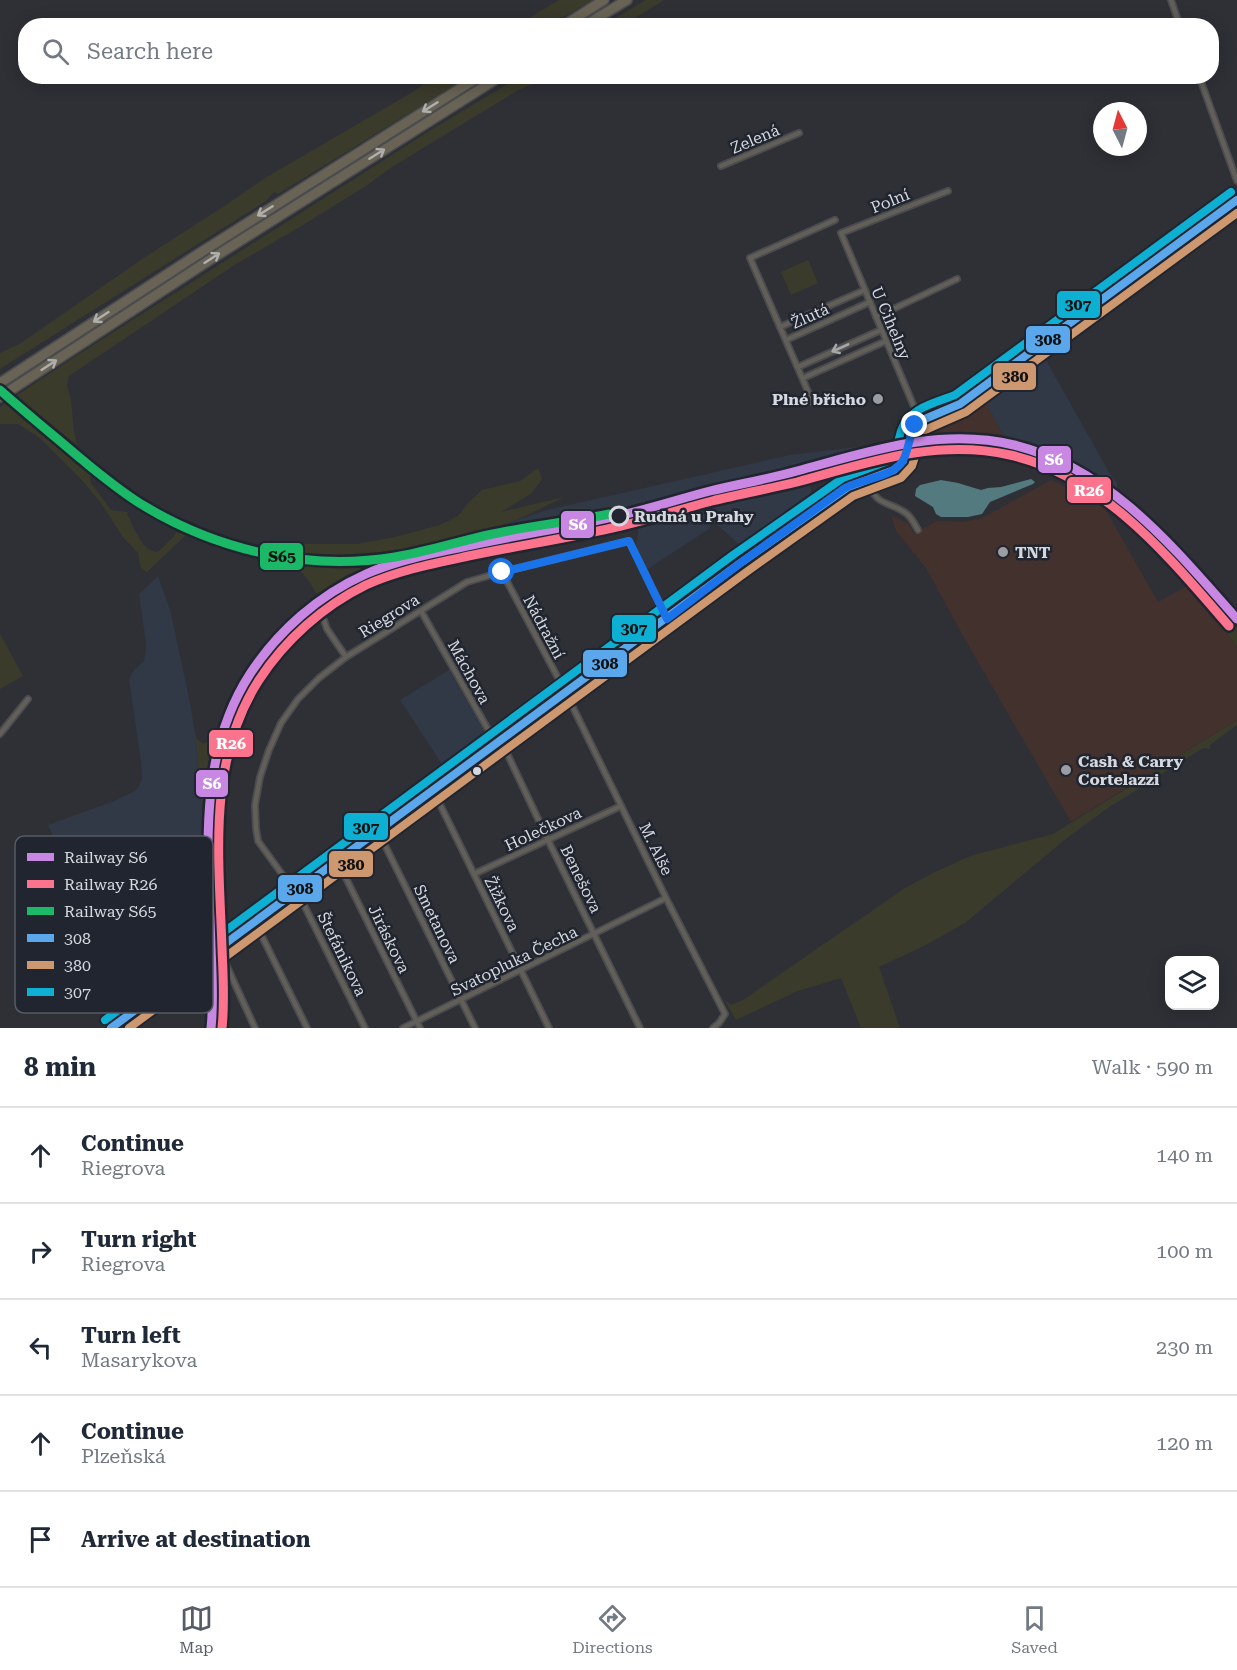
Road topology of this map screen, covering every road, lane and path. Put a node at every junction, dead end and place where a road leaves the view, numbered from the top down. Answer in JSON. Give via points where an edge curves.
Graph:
{"nodes":[{"id":1,"x":604,"y":0,"type":"edge"},
{"id":2,"x":627,"y":0,"type":"edge"},
{"id":3,"x":1171,"y":0,"type":"edge"},
{"id":4,"x":576,"y":18,"type":"edge"},
{"id":5,"x":597,"y":18,"type":"edge"},
{"id":6,"x":1177,"y":18,"type":"edge"},
{"id":7,"x":467,"y":84,"type":"edge"},
{"id":8,"x":488,"y":84,"type":"edge"},
{"id":9,"x":1202,"y":84,"type":"edge"},
{"id":10,"x":799,"y":133,"type":"dead end"},
{"id":11,"x":721,"y":166,"type":"dead end"},
{"id":12,"x":1237,"y":181,"type":"edge"},
{"id":13,"x":948,"y":191,"type":"dead end"},
{"id":14,"x":1237,"y":200,"type":"edge"},
{"id":15,"x":836,"y":220,"type":"dead end"},
{"id":16,"x":841,"y":233,"type":"joint"},
{"id":17,"x":957,"y":279,"type":"dead end"},
{"id":18,"x":865,"y":290,"type":"junction"},
{"id":19,"x":870,"y":302,"type":"junction"},
{"id":20,"x":876,"y":317,"type":"junction"},
{"id":21,"x":780,"y":327,"type":"junction"},
{"id":22,"x":882,"y":330,"type":"junction"},
{"id":23,"x":786,"y":340,"type":"junction"},
{"id":24,"x":886,"y":341,"type":"junction"},
{"id":25,"x":798,"y":367,"type":"junction"},
{"id":26,"x":803,"y":378,"type":"junction"},
{"id":27,"x":0,"y":383,"type":"edge"},
{"id":28,"x":0,"y":397,"type":"edge"},
{"id":29,"x":813,"y":403,"type":"dead end"},
{"id":30,"x":920,"y":421,"type":"junction"},
{"id":31,"x":867,"y":479,"type":"junction"},
{"id":32,"x":918,"y":530,"type":"dead end"},
{"id":33,"x":502,"y":572,"type":"junction"},
{"id":34,"x":421,"y":611,"type":"junction"},
{"id":35,"x":321,"y":612,"type":"dead end"},
{"id":36,"x":667,"y":619,"type":"junction"},
{"id":37,"x":346,"y":657,"type":"junction"},
{"id":38,"x":566,"y":693,"type":"junction"},
{"id":39,"x":28,"y":699,"type":"dead end"},
{"id":40,"x":0,"y":734,"type":"edge"},
{"id":41,"x":498,"y":743,"type":"junction"},
{"id":42,"x":433,"y":790,"type":"junction"},
{"id":43,"x":621,"y":806,"type":"junction"},
{"id":44,"x":378,"y":831,"type":"junction"},
{"id":45,"x":548,"y":840,"type":"junction"},
{"id":46,"x":338,"y":860,"type":"junction"},
{"id":47,"x":474,"y":874,"type":"junction"},
{"id":48,"x":295,"y":893,"type":"junction"},
{"id":49,"x":666,"y":898,"type":"junction"},
{"id":50,"x":255,"y":922,"type":"junction"},
{"id":51,"x":594,"y":935,"type":"junction"},
{"id":52,"x":219,"y":949,"type":"junction"},
{"id":53,"x":213,"y":953,"type":"edge"},
{"id":54,"x":521,"y":969,"type":"junction"},
{"id":55,"x":461,"y":999,"type":"junction"},
{"id":56,"x":132,"y":1013,"type":"edge"},
{"id":57,"x":417,"y":1022,"type":"junction"},
{"id":58,"x":121,"y":1025,"type":"edge"},
{"id":59,"x":111,"y":1028,"type":"edge"},
{"id":60,"x":255,"y":1028,"type":"edge"},
{"id":61,"x":307,"y":1028,"type":"edge"},
{"id":62,"x":365,"y":1028,"type":"edge"},
{"id":63,"x":403,"y":1028,"type":"edge"},
{"id":64,"x":420,"y":1028,"type":"edge"},
{"id":65,"x":475,"y":1028,"type":"edge"},
{"id":66,"x":549,"y":1028,"type":"edge"},
{"id":67,"x":640,"y":1028,"type":"edge"},
{"id":68,"x":713,"y":1028,"type":"edge"}],
"edges":[{"from":1,"to":4,"type":"highway"},
{"from":2,"to":5,"type":"highway"},
{"from":3,"to":6,"type":"street"},
{"from":7,"to":27,"type":"highway","one_way":true},
{"from":28,"to":8,"type":"highway","one_way":true},
{"from":9,"to":12,"type":"street"},
{"from":10,"to":11,"type":"street","name":"Zelená"},
{"from":13,"to":16,"type":"street","name":"Polní"},
{"from":14,"to":30,"type":"main road","via":[[960,404]]},
{"from":15,"to":21,"type":"street","via":[[750,258]]},
{"from":16,"to":18,"type":"street","name":"U Cihelny"},
{"from":17,"to":20,"type":"street"},
{"from":18,"to":19,"type":"street","name":"U Cihelny"},
{"from":18,"to":21,"type":"street"},
{"from":19,"to":20,"type":"street","name":"U Cihelny"},
{"from":19,"to":23,"type":"street","name":"Žlutá"},
{"from":20,"to":22,"type":"street","name":"U Cihelny"},
{"from":21,"to":23,"type":"street"},
{"from":22,"to":24,"type":"street","name":"U Cihelny"},
{"from":22,"to":25,"type":"street","one_way":true},
{"from":23,"to":25,"type":"street","name":"Žlutá"},
{"from":24,"to":26,"type":"street"},
{"from":24,"to":30,"type":"street","name":"U Cihelny"},
{"from":25,"to":26,"type":"street","name":"Žlutá"},
{"from":26,"to":29,"type":"street","name":"Žlutá"},
{"from":30,"to":31,"type":"main road","via":[[909,437],[903,461],[894,470]]},
{"from":31,"to":32,"type":"street","via":[[874,496],[907,514]]},
{"from":31,"to":36,"type":"main road","via":[[837,494]]},
{"from":33,"to":34,"type":"street","name":"Riegrova","via":[[467,582]]},
{"from":33,"to":36,"type":"street","name":"Riegrova","via":[[629,541]]},
{"from":33,"to":38,"type":"street","name":"Nádražní"},
{"from":34,"to":37,"type":"street","name":"Riegrova"},
{"from":34,"to":41,"type":"street","name":"Máchova"},
{"from":35,"to":37,"type":"street","via":[[327,629]]},
{"from":36,"to":38,"type":"main road"},
{"from":37,"to":48,"type":"street","name":"Riegrova","via":[[298,699],[282,723],[260,777],[255,805],[258,841]]},
{"from":38,"to":41,"type":"main road"},
{"from":38,"to":43,"type":"street","name":"M. Alše"},
{"from":39,"to":40,"type":"street"},
{"from":41,"to":42,"type":"main road"},
{"from":41,"to":45,"type":"street","name":"Benešova","via":[[505,749]]},
{"from":42,"to":44,"type":"main road"},
{"from":42,"to":47,"type":"street","name":"Žižkova"},
{"from":43,"to":45,"type":"street","name":"Holečkova"},
{"from":43,"to":49,"type":"street","name":"M. Alše"},
{"from":44,"to":46,"type":"main road"},
{"from":44,"to":55,"type":"street","name":"Smetanova"},
{"from":45,"to":47,"type":"street","name":"Holečkova"},
{"from":45,"to":51,"type":"street","name":"Benešova"},
{"from":46,"to":48,"type":"main road"},
{"from":46,"to":57,"type":"street","name":"Jiráskova"},
{"from":47,"to":54,"type":"street","name":"Žižkova"},
{"from":48,"to":50,"type":"main road"},
{"from":48,"to":62,"type":"street","name":"Štefánikova"},
{"from":49,"to":51,"type":"street","name":"Svatopluka Čecha"},
{"from":49,"to":68,"type":"street","name":"M. Alše","via":[[726,1014]]},
{"from":50,"to":52,"type":"main road"},
{"from":50,"to":61,"type":"street"},
{"from":51,"to":54,"type":"street","name":"Svatopluka Čecha"},
{"from":51,"to":67,"type":"street","name":"Benešova"},
{"from":52,"to":53,"type":"main road"},
{"from":52,"to":60,"type":"street"},
{"from":54,"to":55,"type":"street","name":"Svatopluka Čecha"},
{"from":54,"to":66,"type":"street","name":"Žižkova"},
{"from":55,"to":57,"type":"street","name":"Svatopluka Čecha"},
{"from":55,"to":65,"type":"street","name":"Smetanova"},
{"from":56,"to":58,"type":"main road"},
{"from":57,"to":63,"type":"street","name":"Svatopluka Čecha"},
{"from":57,"to":64,"type":"street","name":"Jiráskova"},
{"from":58,"to":59,"type":"main road"}]}
